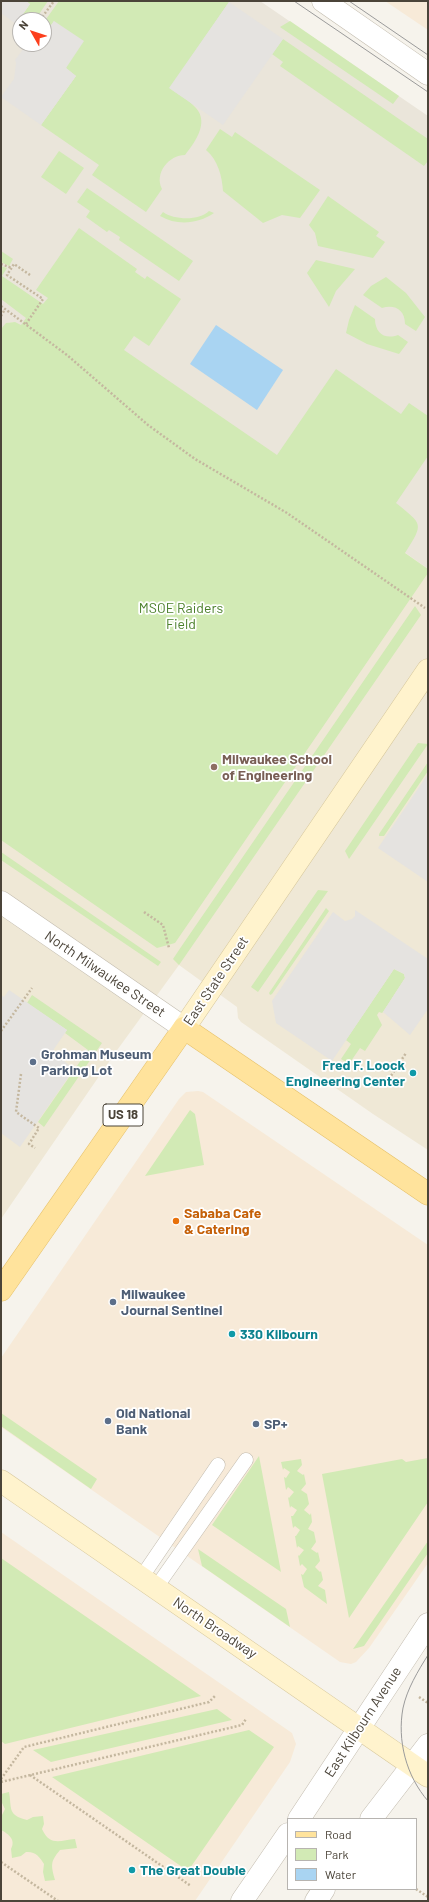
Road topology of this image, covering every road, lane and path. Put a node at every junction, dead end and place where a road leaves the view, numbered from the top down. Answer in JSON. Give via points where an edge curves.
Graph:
{"nodes":[{"id":1,"x":54,"y":1,"type":"edge"},
{"id":2,"x":323,"y":1,"type":"edge"},
{"id":3,"x":46,"y":12,"type":"edge"},
{"id":4,"x":428,"y":74,"type":"edge"},
{"id":5,"x":1,"y":264,"type":"edge"},
{"id":6,"x":12,"y":268,"type":"junction"},
{"id":7,"x":30,"y":275,"type":"dead end"},
{"id":8,"x":1,"y":306,"type":"edge"},
{"id":9,"x":5,"y":309,"type":"junction"},
{"id":10,"x":1,"y":316,"type":"edge"},
{"id":11,"x":26,"y":324,"type":"junction"},
{"id":12,"x":425,"y":608,"type":"dead end"},
{"id":13,"x":428,"y":670,"type":"edge"},
{"id":14,"x":1,"y":902,"type":"edge"},
{"id":15,"x":144,"y":912,"type":"dead end"},
{"id":16,"x":169,"y":948,"type":"dead end"},
{"id":17,"x":32,"y":988,"type":"dead end"},
{"id":18,"x":184,"y":1028,"type":"junction"},
{"id":19,"x":1,"y":1031,"type":"edge"},
{"id":20,"x":406,"y":1053,"type":"dead end"},
{"id":21,"x":21,"y":1074,"type":"dead end"},
{"id":22,"x":389,"y":1079,"type":"dead end"},
{"id":23,"x":35,"y":1148,"type":"dead end"},
{"id":24,"x":428,"y":1194,"type":"edge"},
{"id":25,"x":1,"y":1290,"type":"edge"},
{"id":26,"x":246,"y":1460,"type":"dead end"},
{"id":27,"x":218,"y":1465,"type":"dead end"},
{"id":28,"x":1,"y":1481,"type":"edge"},
{"id":29,"x":148,"y":1583,"type":"junction"},
{"id":30,"x":428,"y":1624,"type":"edge"},
{"id":31,"x":216,"y":1695,"type":"dead end"},
{"id":32,"x":419,"y":1697,"type":"dead end"},
{"id":33,"x":428,"y":1703,"type":"edge"},
{"id":34,"x":246,"y":1719,"type":"dead end"},
{"id":35,"x":360,"y":1727,"type":"junction"},
{"id":36,"x":428,"y":1745,"type":"edge"},
{"id":37,"x":420,"y":1770,"type":"edge"},
{"id":38,"x":30,"y":1775,"type":"junction"},
{"id":39,"x":1,"y":1779,"type":"edge"},
{"id":40,"x":1,"y":1782,"type":"edge"},
{"id":41,"x":300,"y":1818,"type":"edge"},
{"id":42,"x":372,"y":1818,"type":"edge"},
{"id":43,"x":287,"y":1835,"type":"edge"},
{"id":44,"x":1,"y":1862,"type":"edge"},
{"id":45,"x":191,"y":1886,"type":"dead end"},
{"id":46,"x":323,"y":1890,"type":"edge"},
{"id":47,"x":417,"y":1890,"type":"edge"},
{"id":48,"x":428,"y":1897,"type":"edge"},
{"id":49,"x":58,"y":1901,"type":"edge"},
{"id":50,"x":242,"y":1901,"type":"edge"},
{"id":51,"x":316,"y":1901,"type":"edge"}],
"edges":[{"from":1,"to":3,"type":"path"},
{"from":2,"to":4,"type":"street"},
{"from":5,"to":6,"type":"path"},
{"from":6,"to":7,"type":"path","via":[[14,264]]},
{"from":6,"to":11,"type":"path","via":[[7,275],[43,299]]},
{"from":8,"to":9,"type":"path"},
{"from":9,"to":10,"type":"path"},
{"from":9,"to":11,"type":"path"},
{"from":11,"to":12,"type":"path","via":[[67,355],[148,425],[195,459],[287,513]]},
{"from":13,"to":18,"type":"main road","name":"East State Street"},
{"from":14,"to":18,"type":"street","name":"North Milwaukee Street"},
{"from":15,"to":16,"type":"path","via":[[163,924]]},
{"from":17,"to":19,"type":"path"},
{"from":18,"to":24,"type":"main road","name":"North Milwaukee Street"},
{"from":18,"to":25,"type":"main road","name":"East State Street","number":"US 18"},
{"from":20,"to":22,"type":"path"},
{"from":21,"to":23,"type":"path","via":[[16,1112],[39,1128],[28,1144]]},
{"from":26,"to":29,"type":"lane"},
{"from":27,"to":29,"type":"lane"},
{"from":28,"to":29,"type":"main road","name":"North Broadway"},
{"from":29,"to":35,"type":"main road","name":"North Broadway"},
{"from":30,"to":35,"type":"street","name":"East Kilbourn Avenue"},
{"from":31,"to":39,"type":"path","via":[[210,1702],[24,1747]]},
{"from":32,"to":33,"type":"path"},
{"from":34,"to":38,"type":"path","via":[[242,1725]]},
{"from":35,"to":37,"type":"main road","name":"North Broadway"},
{"from":35,"to":41,"type":"street","name":"East Kilbourn Avenue"},
{"from":36,"to":37,"type":"street"},
{"from":37,"to":42,"type":"street"},
{"from":38,"to":40,"type":"path"},
{"from":38,"to":45,"type":"path"},
{"from":43,"to":50,"type":"street"},
{"from":44,"to":49,"type":"path"},
{"from":46,"to":51,"type":"street"},
{"from":47,"to":48,"type":"path"}]}
